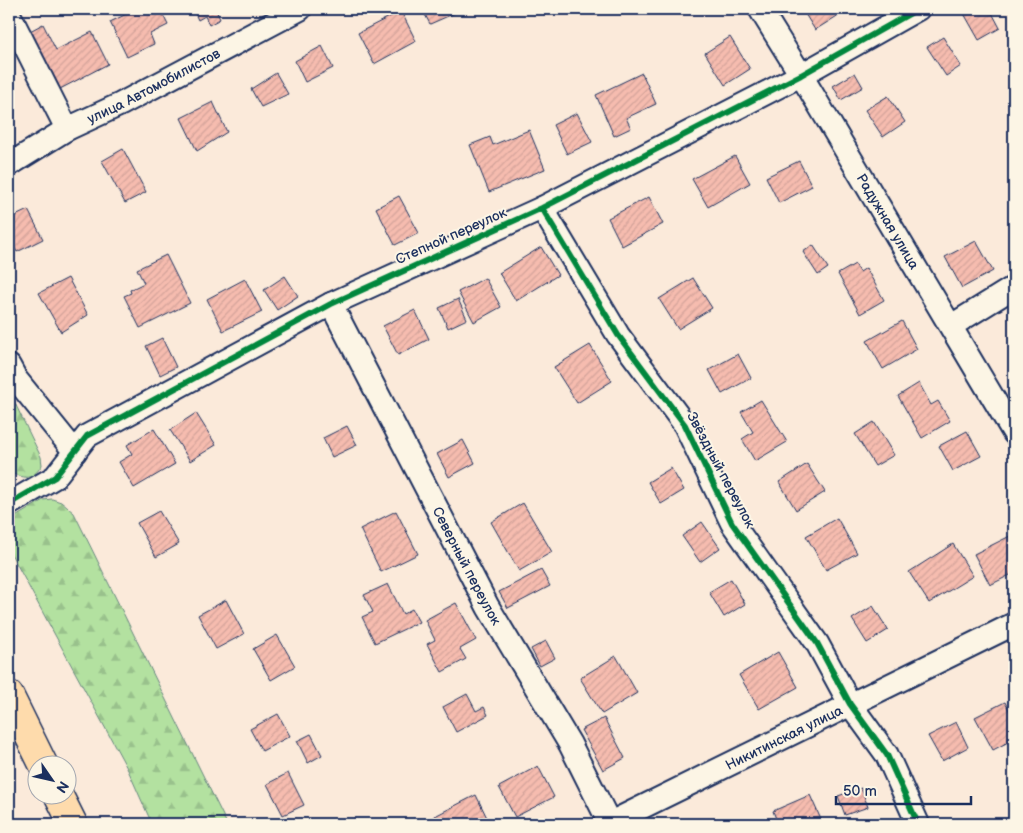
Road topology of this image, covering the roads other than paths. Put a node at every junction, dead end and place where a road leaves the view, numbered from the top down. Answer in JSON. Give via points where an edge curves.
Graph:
{"nodes":[{"id":1,"x":300,"y":9,"type":"edge"},
{"id":2,"x":760,"y":9,"type":"edge"},
{"id":3,"x":918,"y":9,"type":"edge"},
{"id":4,"x":9,"y":14,"type":"edge"},
{"id":5,"x":801,"y":75,"type":"junction"},
{"id":6,"x":67,"y":129,"type":"junction"},
{"id":7,"x":9,"y":165,"type":"edge"},
{"id":8,"x":542,"y":208,"type":"junction"},
{"id":9,"x":1014,"y":287,"type":"edge"},
{"id":10,"x":330,"y":304,"type":"junction"},
{"id":11,"x":952,"y":326,"type":"junction"},
{"id":12,"x":9,"y":366,"type":"edge"},
{"id":13,"x":1014,"y":433,"type":"edge"},
{"id":14,"x":74,"y":452,"type":"junction"},
{"id":15,"x":9,"y":504,"type":"edge"},
{"id":16,"x":1014,"y":624,"type":"edge"},
{"id":17,"x":9,"y":694,"type":"edge"},
{"id":18,"x":850,"y":704,"type":"junction"},
{"id":19,"x":39,"y":756,"type":"edge"},
{"id":20,"x":64,"y":806,"type":"edge"},
{"id":21,"x":73,"y":824,"type":"edge"},
{"id":22,"x":610,"y":824,"type":"edge"},
{"id":23,"x":918,"y":824,"type":"edge"}],
"edges":[{"from":1,"to":6,"type":"street","name":"улица Автомобилистов"},
{"from":2,"to":5,"type":"street","name":"Радужная улица"},
{"from":3,"to":5,"type":"street","name":"Степной переулок"},
{"from":4,"to":6,"type":"street"},
{"from":5,"to":8,"type":"street","name":"Степной переулок"},
{"from":5,"to":11,"type":"street","name":"Радужная улица"},
{"from":6,"to":7,"type":"street","name":"улица Автомобилистов"},
{"from":8,"to":10,"type":"street","name":"Степной переулок"},
{"from":8,"to":18,"type":"street","name":"Звёздный переулок","via":[[618,335],[685,425],[732,523],[817,643]]},
{"from":9,"to":11,"type":"street"},
{"from":10,"to":14,"type":"street","name":"Степной переулок","via":[[87,436]]},
{"from":10,"to":22,"type":"street","name":"Северный переулок","via":[[488,607],[570,744]]},
{"from":11,"to":13,"type":"street","name":"Радужная улица"},
{"from":12,"to":14,"type":"street"},
{"from":14,"to":15,"type":"street","name":"Степной переулок","via":[[55,477]]},
{"from":16,"to":18,"type":"street","name":"Никитинская улица"},
{"from":17,"to":19,"type":"main road"},
{"from":18,"to":22,"type":"street","name":"Никитинская улица"},
{"from":18,"to":23,"type":"street","name":"Звёздный переулок","via":[[887,755]]},
{"from":20,"to":21,"type":"main road"}]}
